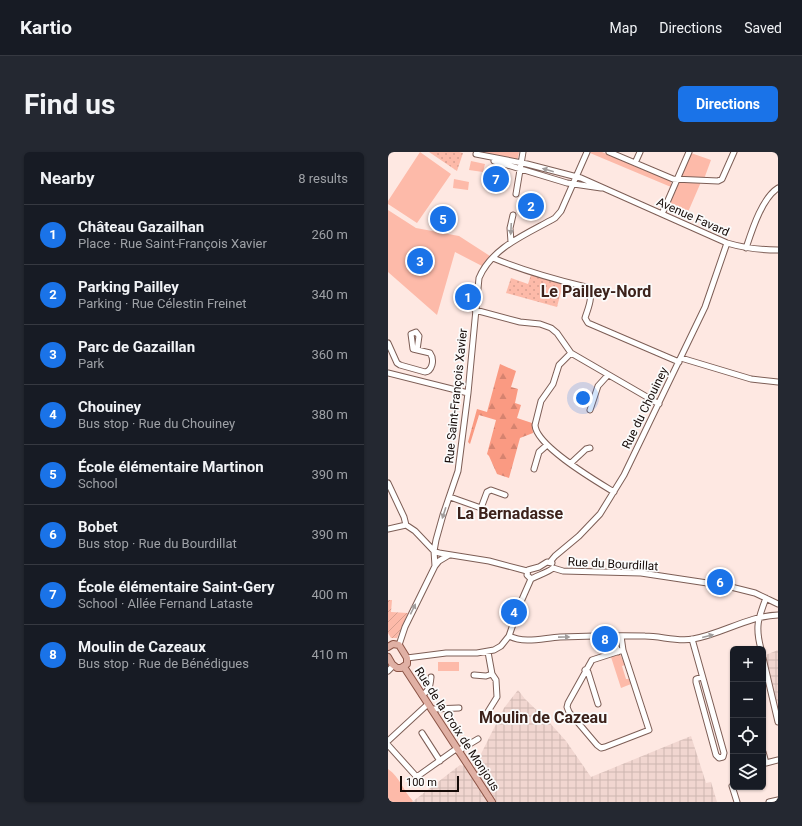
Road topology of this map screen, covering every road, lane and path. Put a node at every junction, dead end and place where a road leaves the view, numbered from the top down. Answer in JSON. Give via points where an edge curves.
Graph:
{"nodes":[{"id":1,"x":470,"y":152,"type":"edge"},
{"id":2,"x":523,"y":152,"type":"edge"},
{"id":3,"x":587,"y":152,"type":"edge"},
{"id":4,"x":609,"y":152,"type":"edge"},
{"id":5,"x":640,"y":152,"type":"edge"},
{"id":6,"x":688,"y":152,"type":"edge"},
{"id":7,"x":734,"y":152,"type":"edge"},
{"id":8,"x":476,"y":154,"type":"junction"},
{"id":9,"x":521,"y":163,"type":"junction"},
{"id":10,"x":635,"y":163,"type":"junction"},
{"id":11,"x":520,"y":170,"type":"junction"},
{"id":12,"x":576,"y":177,"type":"junction"},
{"id":13,"x":677,"y":179,"type":"junction"},
{"id":14,"x":573,"y":185,"type":"junction"},
{"id":15,"x":604,"y":188,"type":"junction"},
{"id":16,"x":778,"y":188,"type":"edge"},
{"id":17,"x":516,"y":194,"type":"dead end"},
{"id":18,"x":662,"y":214,"type":"junction"},
{"id":19,"x":513,"y":215,"type":"dead end"},
{"id":20,"x":511,"y":242,"type":"junction"},
{"id":21,"x":727,"y":243,"type":"junction"},
{"id":22,"x":746,"y":248,"type":"junction"},
{"id":23,"x":778,"y":250,"type":"edge"},
{"id":24,"x":493,"y":258,"type":"junction"},
{"id":25,"x":475,"y":310,"type":"junction"},
{"id":26,"x":388,"y":343,"type":"edge"},
{"id":27,"x":416,"y":350,"type":"dead end"},
{"id":28,"x":571,"y":353,"type":"junction"},
{"id":29,"x":680,"y":360,"type":"junction"},
{"id":30,"x":412,"y":369,"type":"junction"},
{"id":31,"x":388,"y":373,"type":"edge"},
{"id":32,"x":608,"y":375,"type":"junction"},
{"id":33,"x":408,"y":378,"type":"junction"},
{"id":34,"x":778,"y":382,"type":"edge"},
{"id":35,"x":468,"y":393,"type":"junction"},
{"id":36,"x":659,"y":404,"type":"junction"},
{"id":37,"x":590,"y":410,"type":"dead end"},
{"id":38,"x":547,"y":445,"type":"junction"},
{"id":39,"x":590,"y":448,"type":"dead end"},
{"id":40,"x":572,"y":463,"type":"junction"},
{"id":41,"x":534,"y":469,"type":"dead end"},
{"id":42,"x":388,"y":483,"type":"edge"},
{"id":43,"x":614,"y":492,"type":"junction"},
{"id":44,"x":505,"y":496,"type":"dead end"},
{"id":45,"x":450,"y":497,"type":"junction"},
{"id":46,"x":406,"y":525,"type":"junction"},
{"id":47,"x":388,"y":529,"type":"edge"},
{"id":48,"x":434,"y":550,"type":"junction"},
{"id":49,"x":449,"y":554,"type":"junction"},
{"id":50,"x":550,"y":562,"type":"junction"},
{"id":51,"x":435,"y":566,"type":"junction"},
{"id":52,"x":553,"y":568,"type":"junction"},
{"id":53,"x":527,"y":571,"type":"junction"},
{"id":54,"x":531,"y":579,"type":"junction"},
{"id":55,"x":766,"y":598,"type":"junction"},
{"id":56,"x":778,"y":604,"type":"edge"},
{"id":57,"x":778,"y":615,"type":"edge"},
{"id":58,"x":758,"y":618,"type":"junction"},
{"id":59,"x":510,"y":636,"type":"junction"},
{"id":60,"x":612,"y":636,"type":"junction"},
{"id":61,"x":621,"y":636,"type":"junction"},
{"id":62,"x":692,"y":639,"type":"junction"},
{"id":63,"x":392,"y":644,"type":"edge"},
{"id":64,"x":760,"y":646,"type":"edge"},
{"id":65,"x":621,"y":651,"type":"junction"},
{"id":66,"x":488,"y":652,"type":"junction"},
{"id":67,"x":388,"y":657,"type":"edge"},
{"id":68,"x":407,"y":658,"type":"junction"},
{"id":69,"x":394,"y":666,"type":"junction"},
{"id":70,"x":404,"y":667,"type":"junction"},
{"id":71,"x":585,"y":670,"type":"junction"},
{"id":72,"x":388,"y":672,"type":"edge"},
{"id":73,"x":492,"y":674,"type":"junction"},
{"id":74,"x":474,"y":675,"type":"dead end"},
{"id":75,"x":431,"y":677,"type":"dead end"},
{"id":76,"x":702,"y":677,"type":"junction"},
{"id":77,"x":766,"y":681,"type":"edge"},
{"id":78,"x":422,"y":695,"type":"junction"},
{"id":79,"x":428,"y":704,"type":"junction"},
{"id":80,"x":598,"y":704,"type":"dead end"},
{"id":81,"x":459,"y":708,"type":"dead end"},
{"id":82,"x":432,"y":710,"type":"junction"},
{"id":83,"x":484,"y":718,"type":"dead end"},
{"id":84,"x":778,"y":722,"type":"edge"},
{"id":85,"x":422,"y":733,"type":"dead end"},
{"id":86,"x":478,"y":739,"type":"dead end"},
{"id":87,"x":388,"y":741,"type":"edge"},
{"id":88,"x":388,"y":745,"type":"edge"},
{"id":89,"x":457,"y":750,"type":"junction"},
{"id":90,"x":763,"y":754,"type":"edge"},
{"id":91,"x":778,"y":760,"type":"edge"},
{"id":92,"x":440,"y":761,"type":"junction"},
{"id":93,"x":733,"y":790,"type":"edge"},
{"id":94,"x":778,"y":800,"type":"edge"},
{"id":95,"x":492,"y":802,"type":"edge"},
{"id":96,"x":736,"y":802,"type":"edge"},
{"id":97,"x":769,"y":802,"type":"edge"}],
"edges":[{"from":1,"to":8,"type":"street"},
{"from":2,"to":9,"type":"street"},
{"from":3,"to":12,"type":"street","name":"Rue Saint-François Xavier"},
{"from":4,"to":10,"type":"street"},
{"from":5,"to":10,"type":"street"},
{"from":6,"to":13,"type":"street"},
{"from":7,"to":13,"type":"street","via":[[720,180]]},
{"from":8,"to":9,"type":"street","name":"Avenue Favard"},
{"from":8,"to":11,"type":"street","name":"Avenue Favard"},
{"from":9,"to":11,"type":"street"},
{"from":12,"to":9,"type":"street","name":"Avenue Favard","one_way":true},
{"from":10,"to":13,"type":"street"},
{"from":11,"to":14,"type":"street","name":"Avenue Favard"},
{"from":11,"to":17,"type":"street"},
{"from":12,"to":14,"type":"street","name":"Rue Saint-François Xavier"},
{"from":12,"to":15,"type":"street","name":"Avenue Favard"},
{"from":13,"to":18,"type":"street"},
{"from":14,"to":15,"type":"street","name":"Avenue Favard"},
{"from":14,"to":20,"type":"street","name":"Rue Saint-François Xavier","via":[[555,218]]},
{"from":15,"to":18,"type":"street","name":"Avenue Favard"},
{"from":16,"to":22,"type":"street","via":[[763,206]]},
{"from":18,"to":21,"type":"street","name":"Avenue Favard"},
{"from":19,"to":20,"type":"street","one_way":true,"via":[[510,228]]},
{"from":20,"to":24,"type":"street","name":"Rue Saint-François Xavier"},
{"from":21,"to":22,"type":"street","name":"Avenue Favard"},
{"from":21,"to":29,"type":"street","name":"Rue du Chouiney","via":[[705,308]]},
{"from":22,"to":23,"type":"street","name":"Avenue Favard"},
{"from":24,"to":25,"type":"street","name":"Rue Saint-François Xavier","via":[[479,278]]},
{"from":24,"to":29,"type":"street","via":[[540,276],[586,287],[591,294],[585,318],[588,323]]},
{"from":25,"to":28,"type":"street","via":[[520,322],[547,325],[557,333]]},
{"from":25,"to":35,"type":"street","name":"Rue Saint-François Xavier"},
{"from":26,"to":30,"type":"street","via":[[398,363]]},
{"from":27,"to":30,"type":"street","via":[[430,353],[431,368],[428,372]]},
{"from":28,"to":32,"type":"street"},
{"from":28,"to":38,"type":"street","via":[[559,365],[553,384],[540,405],[535,429]]},
{"from":29,"to":34,"type":"street","via":[[751,379]]},
{"from":29,"to":36,"type":"street","name":"Rue du Chouiney"},
{"from":30,"to":33,"type":"street"},
{"from":31,"to":33,"type":"street"},
{"from":32,"to":36,"type":"street"},
{"from":32,"to":37,"type":"street","via":[[598,386]]},
{"from":33,"to":35,"type":"street"},
{"from":35,"to":45,"type":"street","name":"Rue Saint-François Xavier","via":[[460,460]]},
{"from":36,"to":43,"type":"street","name":"Rue du Chouiney"},
{"from":38,"to":40,"type":"street"},
{"from":38,"to":41,"type":"street","via":[[539,452]]},
{"from":39,"to":40,"type":"street"},
{"from":40,"to":43,"type":"street"},
{"from":42,"to":46,"type":"street"},
{"from":43,"to":50,"type":"street","name":"Rue du Chouiney","via":[[592,524]]},
{"from":44,"to":45,"type":"street","via":[[491,490],[487,492],[481,508]]},
{"from":45,"to":48,"type":"street","name":"Rue Saint-François Xavier","one_way":true},
{"from":46,"to":47,"type":"street"},
{"from":46,"to":48,"type":"street"},
{"from":48,"to":49,"type":"street"},
{"from":48,"to":51,"type":"street","name":"Rue Saint-François Xavier"},
{"from":49,"to":51,"type":"street","name":"Rue Saint-François Xavier"},
{"from":49,"to":53,"type":"street"},
{"from":50,"to":52,"type":"street"},
{"from":50,"to":53,"type":"street"},
{"from":63,"to":51,"type":"street","name":"Rue Saint-François Xavier","one_way":true,"via":[[405,627]]},
{"from":52,"to":54,"type":"street"},
{"from":52,"to":55,"type":"street","name":"Rue du Bourdillat","via":[[563,571],[641,573],[738,588]]},
{"from":53,"to":54,"type":"street"},
{"from":54,"to":59,"type":"street"},
{"from":55,"to":56,"type":"street","name":"Rue du Bourdillat"},
{"from":55,"to":58,"type":"street"},
{"from":57,"to":58,"type":"street"},
{"from":62,"to":58,"type":"street","one_way":true},
{"from":58,"to":64,"type":"street"},
{"from":59,"to":60,"type":"street","one_way":true,"via":[[520,641]]},
{"from":59,"to":66,"type":"street","via":[[501,646]]},
{"from":60,"to":61,"type":"street"},
{"from":60,"to":65,"type":"street"},
{"from":61,"to":62,"type":"street"},
{"from":61,"to":65,"type":"street"},
{"from":62,"to":76,"type":"street"},
{"from":63,"to":68,"type":"main road"},
{"from":65,"to":71,"type":"street","via":[[594,659]]},
{"from":65,"to":71,"type":"street","via":[[649,730],[605,747],[597,745],[567,707]]},
{"from":66,"to":68,"type":"street"},
{"from":66,"to":73,"type":"street"},
{"from":67,"to":69,"type":"main road"},
{"from":68,"to":70,"type":"main road"},
{"from":69,"to":70,"type":"main road"},
{"from":69,"to":72,"type":"street"},
{"from":70,"to":78,"type":"main road","name":"Rue de la Croix de Monjous"},
{"from":71,"to":80,"type":"street","via":[[588,672]]},
{"from":73,"to":74,"type":"street"},
{"from":73,"to":83,"type":"street","via":[[496,680],[497,697]]},
{"from":75,"to":78,"type":"street","via":[[428,691]]},
{"from":76,"to":76,"type":"street","via":[[724,753],[723,757],[719,758],[716,755],[696,682],[696,679]]},
{"from":77,"to":84,"type":"street"},
{"from":78,"to":79,"type":"main road","name":"Rue de la Croix de Monjous"},
{"from":79,"to":82,"type":"main road","name":"Rue de la Croix de Monjous"},
{"from":79,"to":87,"type":"street"},
{"from":81,"to":82,"type":"street"},
{"from":82,"to":89,"type":"main road","name":"Rue de la Croix de Monjous"},
{"from":85,"to":92,"type":"street"},
{"from":86,"to":89,"type":"street"},
{"from":88,"to":92,"type":"street","via":[[416,776],[421,776]]},
{"from":89,"to":92,"type":"street"},
{"from":89,"to":95,"type":"main road","name":"Rue de la Croix de Monjous"},
{"from":90,"to":91,"type":"street","via":[[766,766]]},
{"from":93,"to":96,"type":"street"},
{"from":94,"to":97,"type":"street"}]}
